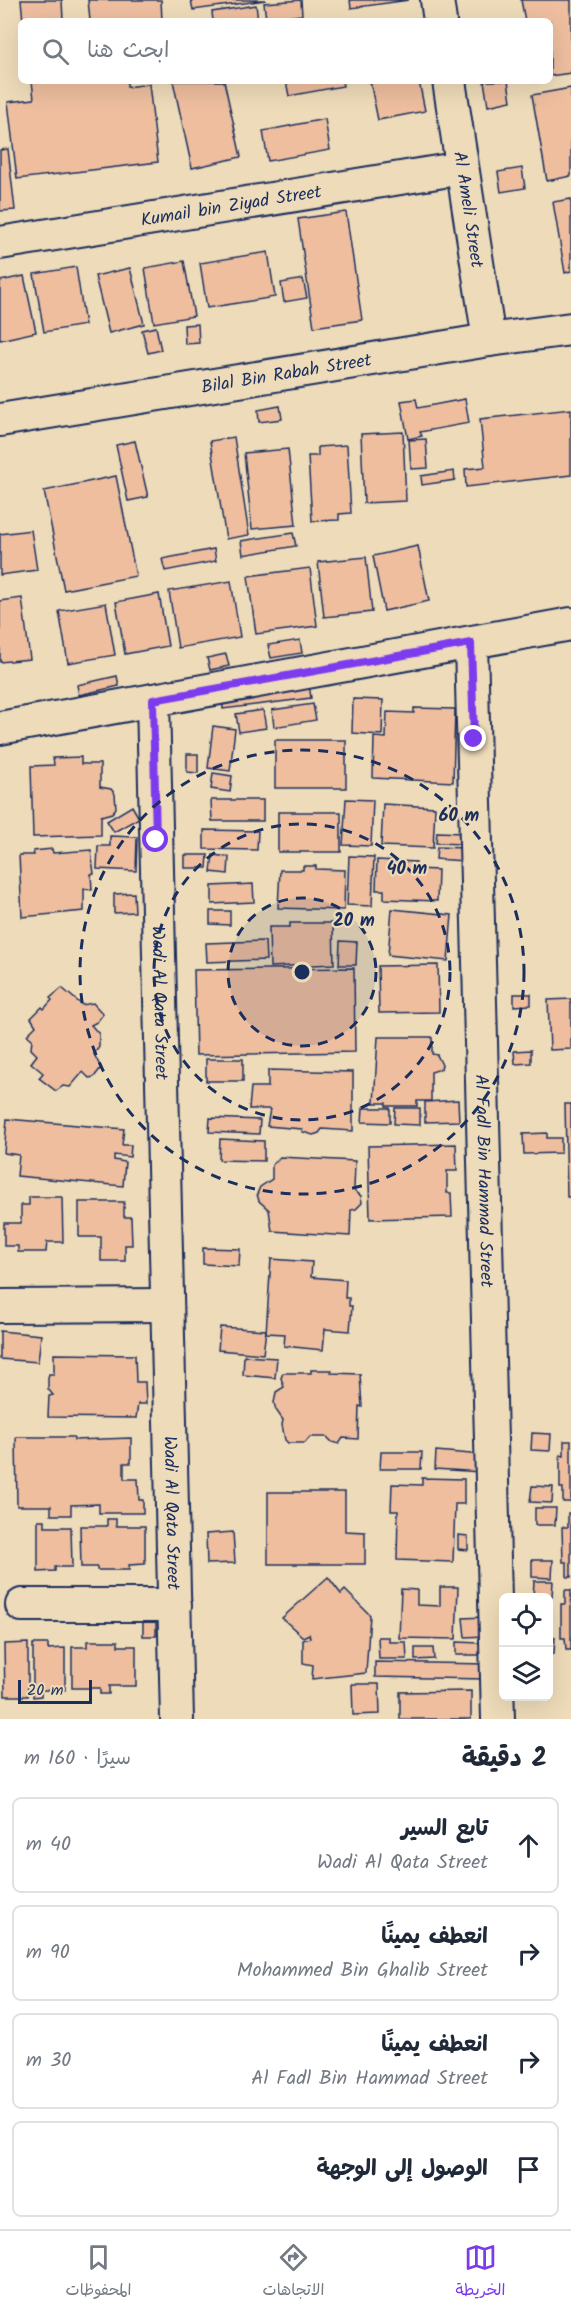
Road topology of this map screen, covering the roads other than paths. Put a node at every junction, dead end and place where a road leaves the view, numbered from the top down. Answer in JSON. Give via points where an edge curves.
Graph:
{"nodes":[{"id":1,"x":437,"y":0,"type":"edge"},
{"id":2,"x":440,"y":18,"type":"edge"},
{"id":3,"x":449,"y":84,"type":"edge"},
{"id":4,"x":462,"y":168,"type":"junction"},
{"id":5,"x":0,"y":243,"type":"edge"},
{"id":6,"x":571,"y":329,"type":"edge"},
{"id":7,"x":489,"y":340,"type":"junction"},
{"id":8,"x":0,"y":420,"type":"edge"},
{"id":9,"x":571,"y":624,"type":"edge"},
{"id":10,"x":471,"y":643,"type":"junction"},
{"id":11,"x":153,"y":700,"type":"junction"},
{"id":12,"x":0,"y":728,"type":"edge"},
{"id":13,"x":167,"y":1305,"type":"junction"},
{"id":14,"x":0,"y":1306,"type":"edge"},
{"id":15,"x":22,"y":1605,"type":"dead end"},
{"id":16,"x":174,"y":1605,"type":"junction"},
{"id":17,"x":177,"y":1719,"type":"edge"},
{"id":18,"x":498,"y":1719,"type":"edge"}],
"edges":[{"from":1,"to":2,"type":"street"},
{"from":3,"to":4,"type":"street","name":"Al Ameli Street"},
{"from":4,"to":5,"type":"street","name":"Kumail bin Ziyad Street"},
{"from":4,"to":7,"type":"street","name":"Al Ameli Street"},
{"from":6,"to":7,"type":"street","name":"Bilal Bin Rabah Street"},
{"from":7,"to":8,"type":"street","name":"Bilal Bin Rabah Street"},
{"from":9,"to":10,"type":"street"},
{"from":10,"to":11,"type":"street"},
{"from":10,"to":18,"type":"street","name":"Al Fadl Bin Hammad Street"},
{"from":11,"to":12,"type":"street"},
{"from":11,"to":13,"type":"street","name":"Wadi Al Qata Street"},
{"from":13,"to":14,"type":"street"},
{"from":13,"to":16,"type":"street","name":"Wadi Al Qata Street"},
{"from":15,"to":16,"type":"street"},
{"from":16,"to":17,"type":"street","name":"Wadi Al Qata Street"}]}
